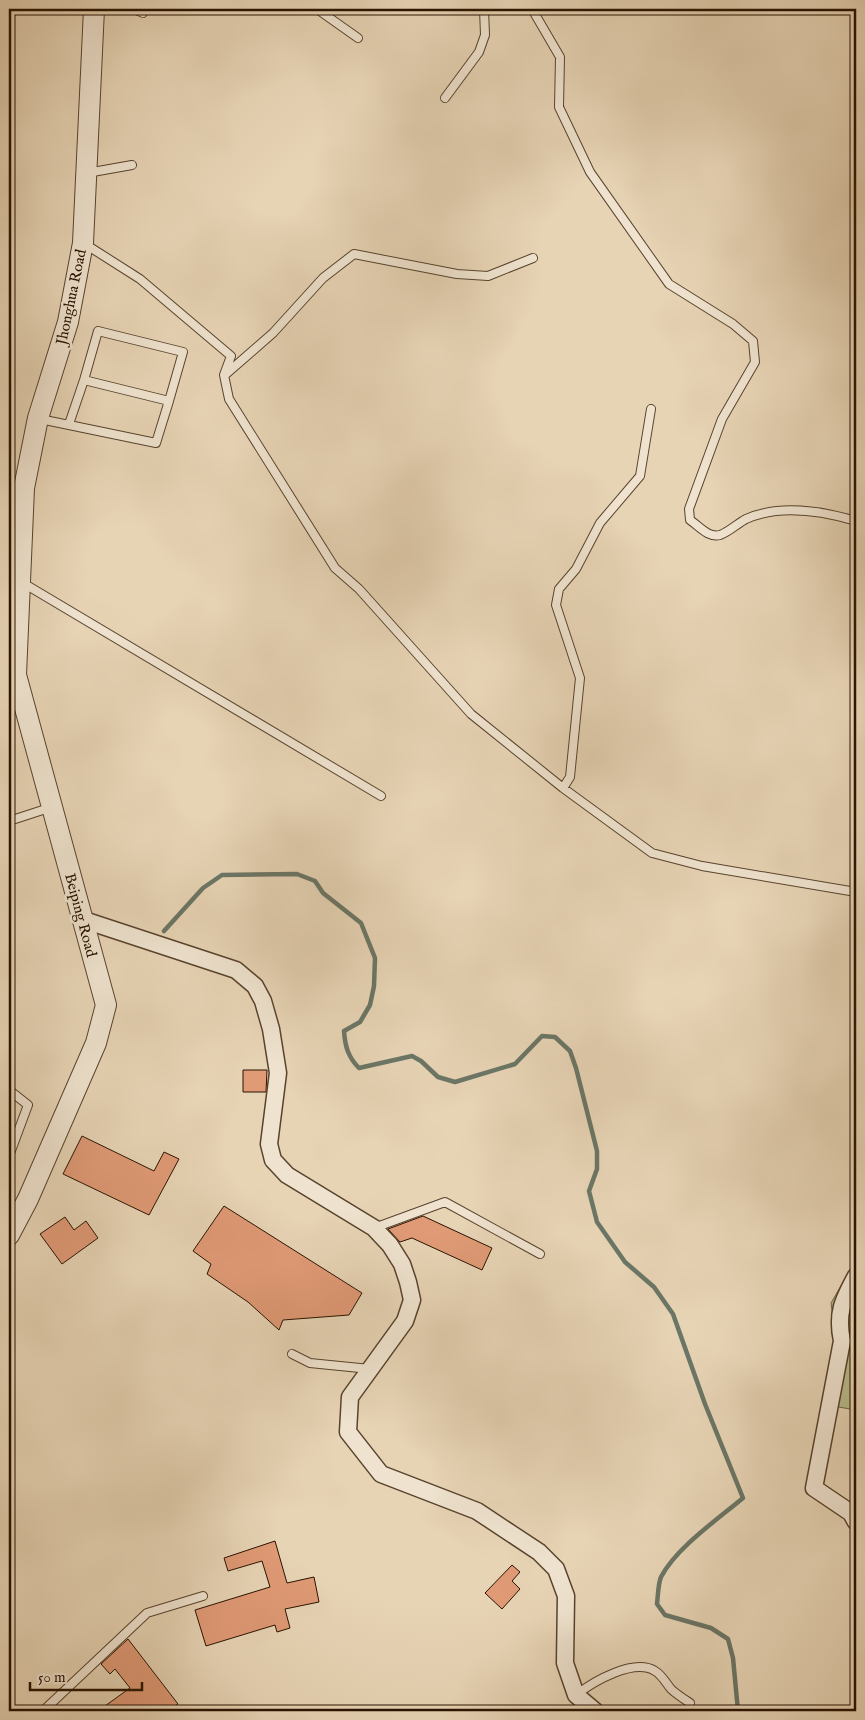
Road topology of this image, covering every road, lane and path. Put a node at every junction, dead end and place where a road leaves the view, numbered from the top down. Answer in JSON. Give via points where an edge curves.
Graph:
{"nodes":[{"id":1,"x":94,"y":9,"type":"edge"},
{"id":2,"x":134,"y":9,"type":"edge"},
{"id":3,"x":317,"y":9,"type":"edge"},
{"id":4,"x":484,"y":9,"type":"edge"},
{"id":5,"x":532,"y":9,"type":"edge"},
{"id":6,"x":143,"y":13,"type":"dead end"},
{"id":7,"x":358,"y":38,"type":"dead end"},
{"id":8,"x":445,"y":98,"type":"dead end"},
{"id":9,"x":132,"y":164,"type":"dead end"},
{"id":10,"x":85,"y":173,"type":"junction"},
{"id":11,"x":83,"y":243,"type":"junction"},
{"id":12,"x":533,"y":258,"type":"dead end"},
{"id":13,"x":224,"y":375,"type":"junction"},
{"id":14,"x":84,"y":380,"type":"junction"},
{"id":15,"x":169,"y":401,"type":"junction"},
{"id":16,"x":651,"y":409,"type":"dead end"},
{"id":17,"x":38,"y":418,"type":"junction"},
{"id":18,"x":69,"y":424,"type":"junction"},
{"id":19,"x":24,"y":488,"type":"junction"},
{"id":20,"x":9,"y":504,"type":"edge"},
{"id":21,"x":856,"y":521,"type":"edge"},
{"id":22,"x":19,"y":580,"type":"junction"},
{"id":23,"x":562,"y":788,"type":"junction"},
{"id":24,"x":381,"y":796,"type":"dead end"},
{"id":25,"x":52,"y":807,"type":"junction"},
{"id":26,"x":9,"y":821,"type":"edge"},
{"id":27,"x":856,"y":892,"type":"edge"},
{"id":28,"x":81,"y":919,"type":"junction"},
{"id":29,"x":9,"y":1090,"type":"edge"},
{"id":30,"x":9,"y":1156,"type":"edge"},
{"id":31,"x":374,"y":1228,"type":"junction"},
{"id":32,"x":9,"y":1235,"type":"edge"},
{"id":33,"x":540,"y":1254,"type":"dead end"},
{"id":34,"x":856,"y":1276,"type":"edge"},
{"id":35,"x":292,"y":1354,"type":"dead end"},
{"id":36,"x":371,"y":1369,"type":"junction"},
{"id":37,"x":856,"y":1522,"type":"edge"},
{"id":38,"x":203,"y":1596,"type":"dead end"},
{"id":39,"x":576,"y":1695,"type":"junction"},
{"id":40,"x":690,"y":1703,"type":"dead end"},
{"id":41,"x":43,"y":1711,"type":"edge"},
{"id":42,"x":595,"y":1711,"type":"edge"}],
"edges":[{"from":1,"to":10,"type":"street","name":"Jhonghua Road"},
{"from":2,"to":6,"type":"lane"},
{"from":3,"to":7,"type":"lane"},
{"from":4,"to":8,"type":"lane","via":[[485,35],[479,52]]},
{"from":5,"to":21,"type":"lane","via":[[560,57],[559,107],[590,172],[669,284],[733,324],[752,341],[755,362],[722,419],[689,509],[690,520],[709,534],[720,535],[746,519],[800,510]]},
{"from":9,"to":10,"type":"lane"},
{"from":10,"to":11,"type":"street","name":"Jhonghua Road"},
{"from":11,"to":13,"type":"lane","via":[[140,279],[231,356]]},
{"from":11,"to":17,"type":"street","name":"Jhonghua Road","via":[[68,322]]},
{"from":12,"to":13,"type":"lane","via":[[488,276],[457,274],[354,254],[323,278],[274,334]]},
{"from":13,"to":23,"type":"lane","via":[[229,399],[335,568],[359,590],[471,714]]},
{"from":14,"to":15,"type":"lane"},
{"from":14,"to":15,"type":"lane","via":[[98,331],[183,352]]},
{"from":14,"to":18,"type":"lane"},
{"from":15,"to":18,"type":"lane","via":[[156,442]]},
{"from":16,"to":23,"type":"lane","via":[[640,476],[600,522],[576,569],[559,589],[556,605],[580,678],[570,777]]},
{"from":17,"to":18,"type":"lane"},
{"from":17,"to":19,"type":"street","name":"Jhonghua Road"},
{"from":19,"to":20,"type":"lane"},
{"from":19,"to":22,"type":"street","name":"Jhonghua Road"},
{"from":22,"to":24,"type":"lane"},
{"from":22,"to":25,"type":"street","name":"Beiping Road","via":[[16,675]]},
{"from":23,"to":27,"type":"lane","via":[[658,856]]},
{"from":25,"to":26,"type":"lane"},
{"from":25,"to":28,"type":"street","name":"Beiping Road"},
{"from":28,"to":31,"type":"street","via":[[236,970],[254,986],[263,1000],[278,1072],[269,1144],[273,1160],[287,1175]]},
{"from":28,"to":32,"type":"street","name":"Beiping Road","via":[[106,1005],[96,1043]]},
{"from":29,"to":30,"type":"lane","via":[[28,1105]]},
{"from":31,"to":33,"type":"lane","via":[[445,1202]]},
{"from":31,"to":36,"type":"street","via":[[402,1264],[412,1300],[405,1321]]},
{"from":34,"to":37,"type":"street","via":[[843,1300],[838,1323],[842,1341],[814,1488],[851,1513]]},
{"from":35,"to":36,"type":"lane","via":[[310,1363]]},
{"from":36,"to":39,"type":"street","via":[[350,1397],[348,1432],[381,1474],[477,1511],[539,1552],[556,1569],[566,1596],[565,1663]]},
{"from":38,"to":41,"type":"lane","via":[[147,1613]]},
{"from":39,"to":40,"type":"lane","via":[[611,1675],[641,1665],[656,1671]]},
{"from":39,"to":42,"type":"street"}]}
